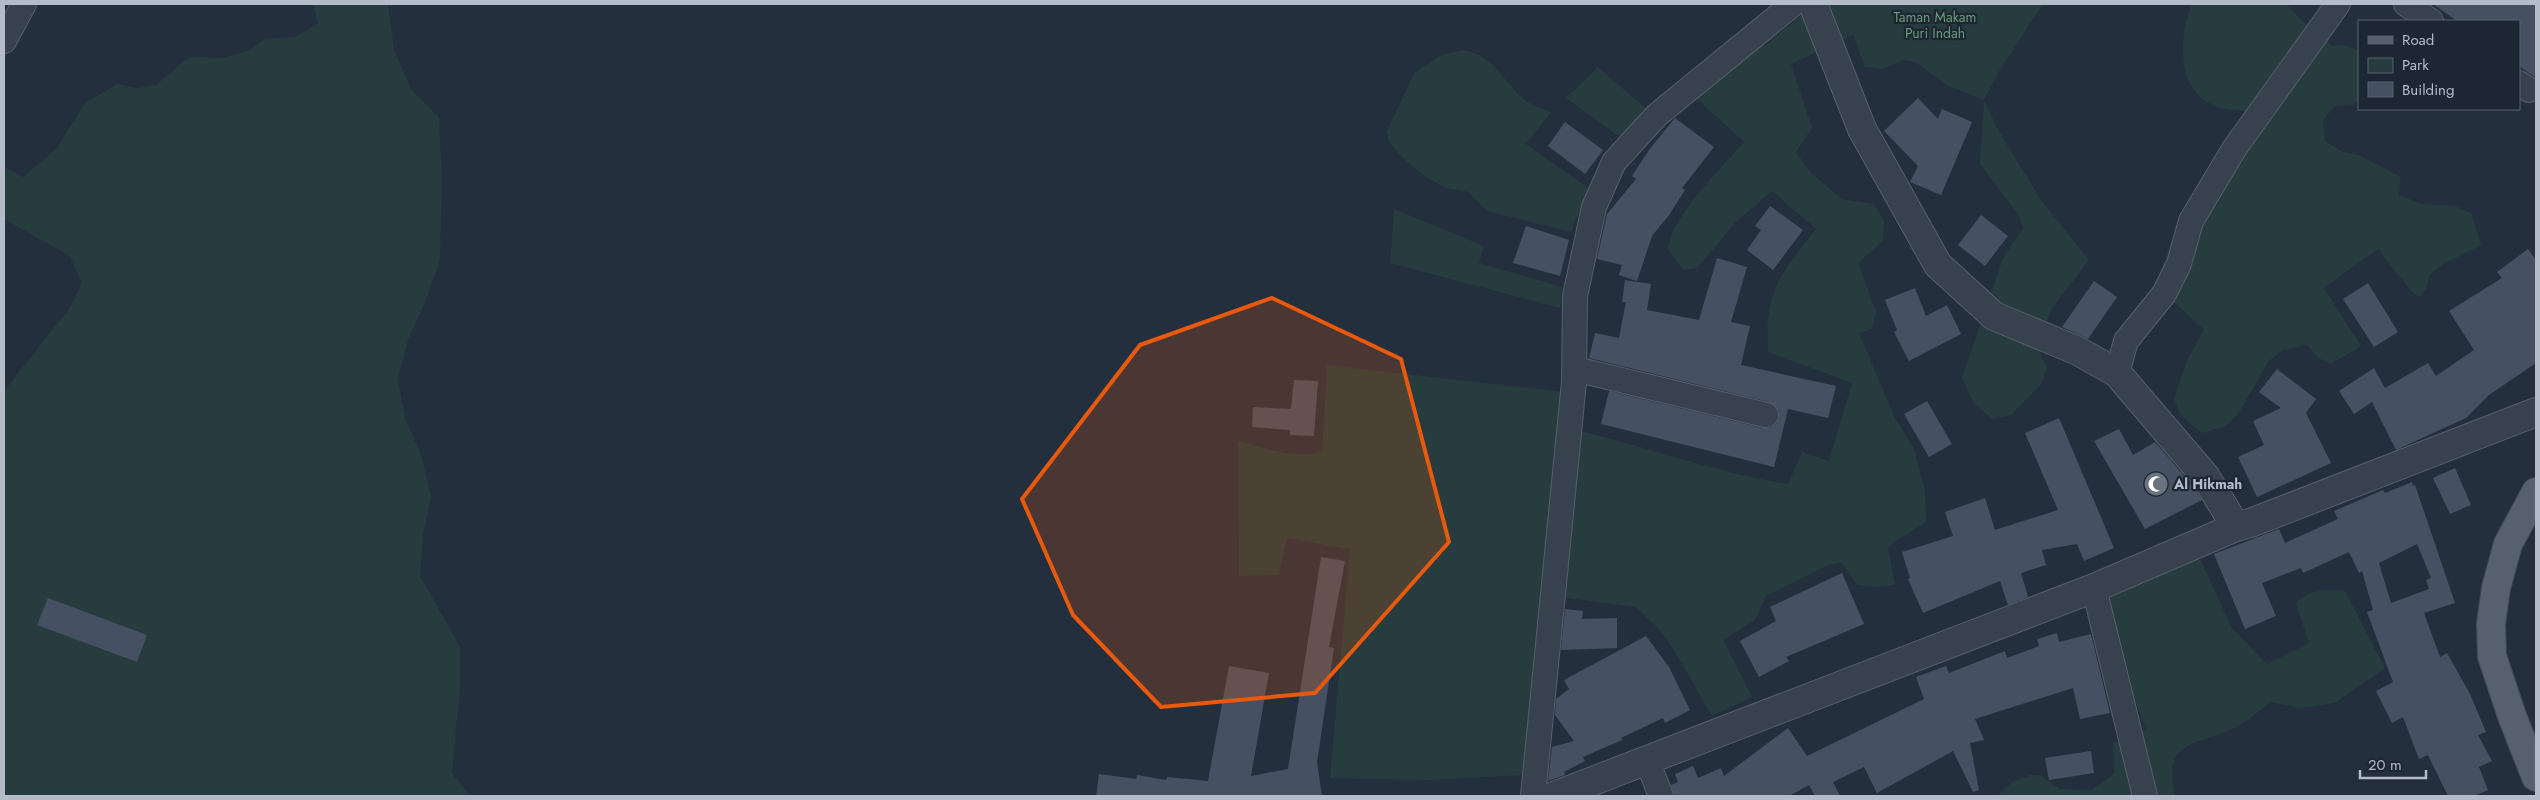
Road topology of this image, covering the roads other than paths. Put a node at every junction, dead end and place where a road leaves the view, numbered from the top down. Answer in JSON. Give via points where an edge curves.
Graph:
{"nodes":[{"id":1,"x":24,"y":4,"type":"edge"},
{"id":2,"x":1793,"y":4,"type":"edge"},
{"id":3,"x":1813,"y":4,"type":"edge"},
{"id":4,"x":2338,"y":4,"type":"edge"},
{"id":5,"x":2406,"y":4,"type":"edge"},
{"id":6,"x":2430,"y":20,"type":"edge"},
{"id":7,"x":4,"y":41,"type":"edge"},
{"id":8,"x":1575,"y":369,"type":"junction"},
{"id":9,"x":2117,"y":374,"type":"junction"},
{"id":10,"x":2536,"y":412,"type":"edge"},
{"id":11,"x":1766,"y":415,"type":"dead end"},
{"id":12,"x":2536,"y":492,"type":"edge"},
{"id":13,"x":2236,"y":527,"type":"junction"},
{"id":14,"x":2094,"y":588,"type":"junction"},
{"id":15,"x":1648,"y":760,"type":"junction"},
{"id":16,"x":2536,"y":777,"type":"edge"},
{"id":17,"x":1533,"y":796,"type":"edge"},
{"id":18,"x":1554,"y":796,"type":"edge"},
{"id":19,"x":1661,"y":796,"type":"edge"},
{"id":20,"x":2144,"y":796,"type":"edge"}],
"edges":[{"from":1,"to":7,"type":"street"},
{"from":2,"to":8,"type":"street","via":[[1657,115],[1614,162],[1594,207],[1575,296]]},
{"from":3,"to":9,"type":"street","via":[[1862,129],[1938,265],[1994,316],[2078,351]]},
{"from":4,"to":9,"type":"street","via":[[2234,149],[2191,221],[2179,264],[2164,294],[2126,341]]},
{"from":5,"to":6,"type":"street"},
{"from":8,"to":11,"type":"street"},
{"from":8,"to":17,"type":"street"},
{"from":9,"to":13,"type":"street","via":[[2205,476]]},
{"from":10,"to":13,"type":"street"},
{"from":12,"to":16,"type":"main road","via":[[2508,544],[2496,588],[2491,624],[2492,656]]},
{"from":13,"to":14,"type":"street"},
{"from":14,"to":15,"type":"street"},
{"from":14,"to":20,"type":"street"},
{"from":15,"to":18,"type":"street"},
{"from":15,"to":19,"type":"street"}]}
